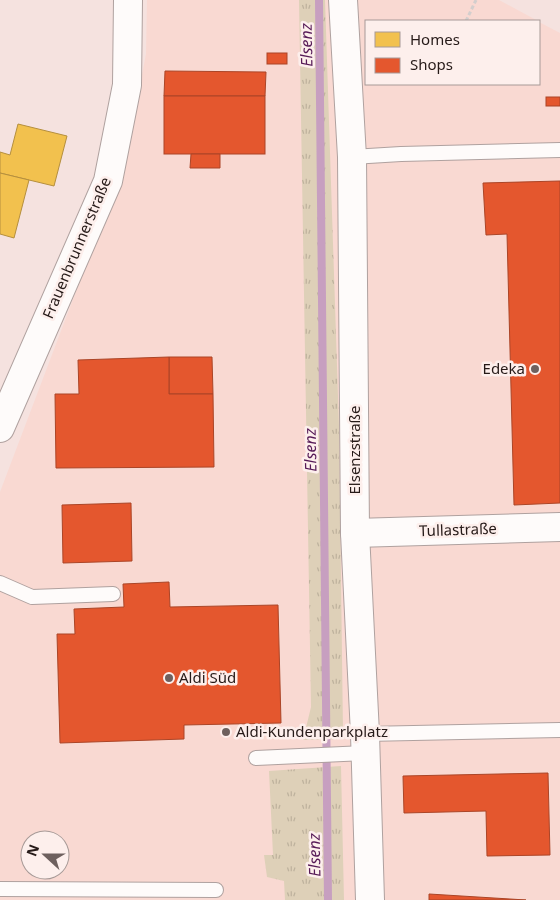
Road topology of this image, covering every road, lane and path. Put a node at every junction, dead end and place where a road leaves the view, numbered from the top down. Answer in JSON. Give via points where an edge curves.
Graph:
{"nodes":[{"id":1,"x":128,"y":0,"type":"edge"},
{"id":2,"x":343,"y":0,"type":"edge"},
{"id":3,"x":476,"y":0,"type":"edge"},
{"id":4,"x":466,"y":20,"type":"edge"},
{"id":5,"x":560,"y":150,"type":"edge"},
{"id":6,"x":352,"y":157,"type":"junction"},
{"id":7,"x":0,"y":428,"type":"edge"},
{"id":8,"x":560,"y":528,"type":"edge"},
{"id":9,"x":355,"y":533,"type":"junction"},
{"id":10,"x":0,"y":583,"type":"edge"},
{"id":11,"x":113,"y":594,"type":"dead end"},
{"id":12,"x":560,"y":730,"type":"edge"},
{"id":13,"x":357,"y":747,"type":"junction"},
{"id":14,"x":256,"y":758,"type":"dead end"},
{"id":15,"x":0,"y":889,"type":"edge"},
{"id":16,"x":216,"y":890,"type":"dead end"},
{"id":17,"x":370,"y":900,"type":"edge"}],
"edges":[{"from":1,"to":7,"type":"street","name":"Frauenbrunnerstraße","via":[[127,84],[108,181]]},
{"from":2,"to":6,"type":"street","name":"Elsenzstraße"},
{"from":3,"to":4,"type":"path"},
{"from":5,"to":6,"type":"lane"},
{"from":6,"to":9,"type":"street","name":"Elsenzstraße"},
{"from":8,"to":9,"type":"street","name":"Tullastraße"},
{"from":9,"to":13,"type":"street","name":"Elsenzstraße"},
{"from":10,"to":11,"type":"lane","via":[[32,597]]},
{"from":12,"to":13,"type":"lane"},
{"from":13,"to":14,"type":"lane"},
{"from":13,"to":17,"type":"street","name":"Elsenzstraße"},
{"from":15,"to":16,"type":"lane"}]}
